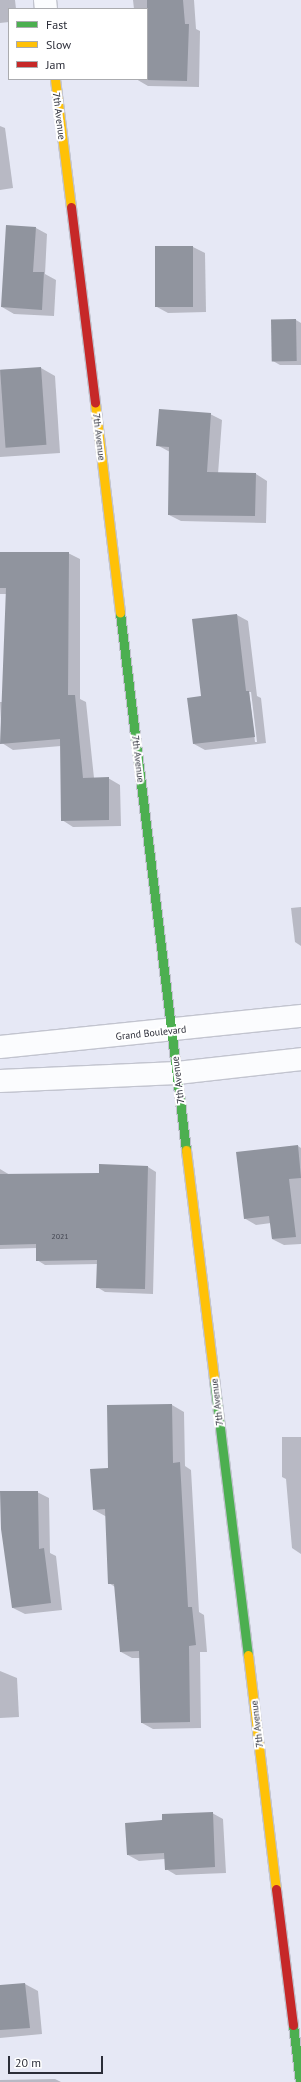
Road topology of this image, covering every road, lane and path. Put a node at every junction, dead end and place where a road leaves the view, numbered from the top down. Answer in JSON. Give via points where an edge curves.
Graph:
{"nodes":[{"id":1,"x":54,"y":80,"type":"edge"},
{"id":2,"x":301,"y":1016,"type":"edge"},
{"id":3,"x":172,"y":1031,"type":"junction"},
{"id":4,"x":0,"y":1047,"type":"edge"},
{"id":5,"x":301,"y":1059,"type":"edge"},
{"id":6,"x":177,"y":1073,"type":"junction"},
{"id":7,"x":0,"y":1081,"type":"edge"},
{"id":8,"x":300,"y":2082,"type":"edge"}],
"edges":[{"from":1,"to":3,"type":"street","name":"7th Avenue"},
{"from":2,"to":3,"type":"street","name":"Grand Boulevard"},
{"from":3,"to":4,"type":"street","name":"Grand Boulevard"},
{"from":3,"to":6,"type":"street","name":"7th Avenue"},
{"from":5,"to":6,"type":"street"},
{"from":6,"to":7,"type":"street"},
{"from":6,"to":8,"type":"street","name":"7th Avenue"}]}
